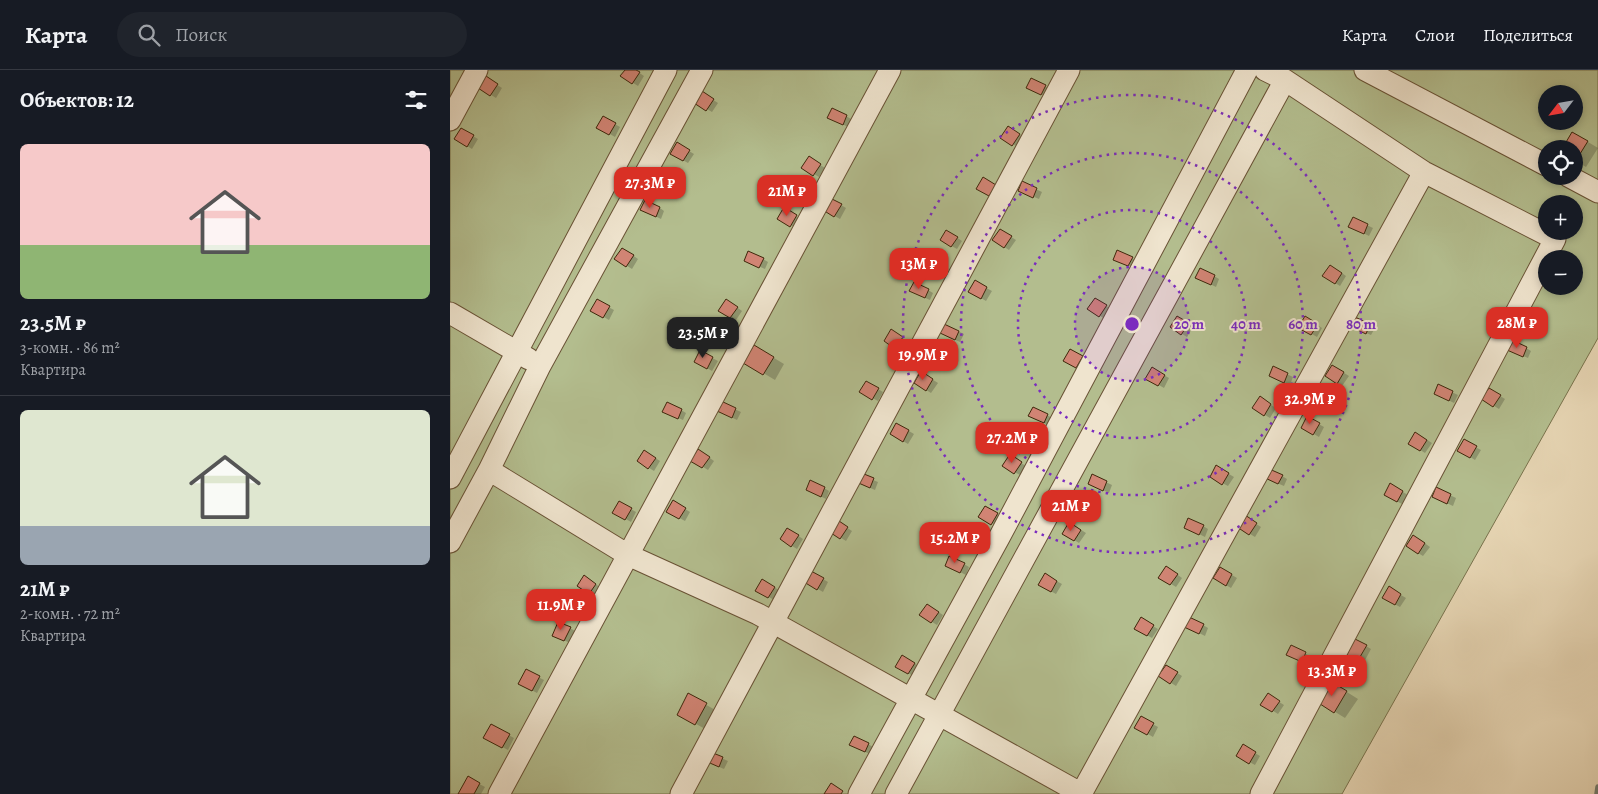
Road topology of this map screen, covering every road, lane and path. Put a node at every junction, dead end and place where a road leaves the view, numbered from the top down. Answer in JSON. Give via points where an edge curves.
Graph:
{"nodes":[{"id":1,"x":477,"y":70,"type":"edge"},
{"id":2,"x":666,"y":70,"type":"edge"},
{"id":3,"x":702,"y":70,"type":"edge"},
{"id":4,"x":890,"y":70,"type":"edge"},
{"id":5,"x":1070,"y":70,"type":"edge"},
{"id":6,"x":1247,"y":70,"type":"edge"},
{"id":7,"x":1265,"y":70,"type":"edge"},
{"id":8,"x":1365,"y":70,"type":"edge"},
{"id":9,"x":1285,"y":80,"type":"junction"},
{"id":10,"x":450,"y":120,"type":"edge"},
{"id":11,"x":1538,"y":161,"type":"edge"},
{"id":12,"x":1424,"y":172,"type":"junction"},
{"id":13,"x":1583,"y":184,"type":"edge"},
{"id":14,"x":1598,"y":192,"type":"edge"},
{"id":15,"x":450,"y":313,"type":"edge"},
{"id":16,"x":518,"y":353,"type":"junction"},
{"id":17,"x":540,"y":366,"type":"junction"},
{"id":18,"x":489,"y":470,"type":"junction"},
{"id":19,"x":450,"y":478,"type":"edge"},
{"id":20,"x":450,"y":542,"type":"edge"},
{"id":21,"x":628,"y":555,"type":"junction"},
{"id":22,"x":773,"y":622,"type":"junction"},
{"id":23,"x":911,"y":698,"type":"junction"},
{"id":24,"x":940,"y":714,"type":"junction"},
{"id":25,"x":499,"y":794,"type":"edge"},
{"id":26,"x":681,"y":794,"type":"edge"},
{"id":27,"x":859,"y":794,"type":"edge"},
{"id":28,"x":896,"y":794,"type":"edge"},
{"id":29,"x":1081,"y":794,"type":"edge"},
{"id":30,"x":1261,"y":794,"type":"edge"}],
"edges":[{"from":1,"to":10,"type":"lane"},
{"from":2,"to":16,"type":"lane"},
{"from":3,"to":17,"type":"lane"},
{"from":4,"to":21,"type":"lane"},
{"from":5,"to":22,"type":"lane"},
{"from":6,"to":23,"type":"lane"},
{"from":7,"to":9,"type":"lane"},
{"from":8,"to":11,"type":"lane"},
{"from":9,"to":12,"type":"lane"},
{"from":9,"to":24,"type":"lane"},
{"from":12,"to":29,"type":"lane"},
{"from":12,"to":30,"type":"lane","via":[[1555,238]]},
{"from":13,"to":14,"type":"lane"},
{"from":15,"to":16,"type":"lane"},
{"from":16,"to":17,"type":"lane"},
{"from":16,"to":19,"type":"lane"},
{"from":17,"to":18,"type":"lane"},
{"from":18,"to":20,"type":"lane"},
{"from":18,"to":21,"type":"lane"},
{"from":21,"to":22,"type":"lane"},
{"from":21,"to":25,"type":"lane"},
{"from":22,"to":23,"type":"lane"},
{"from":22,"to":26,"type":"lane"},
{"from":23,"to":24,"type":"lane"},
{"from":23,"to":27,"type":"lane"},
{"from":24,"to":28,"type":"lane"},
{"from":24,"to":29,"type":"lane"}]}
